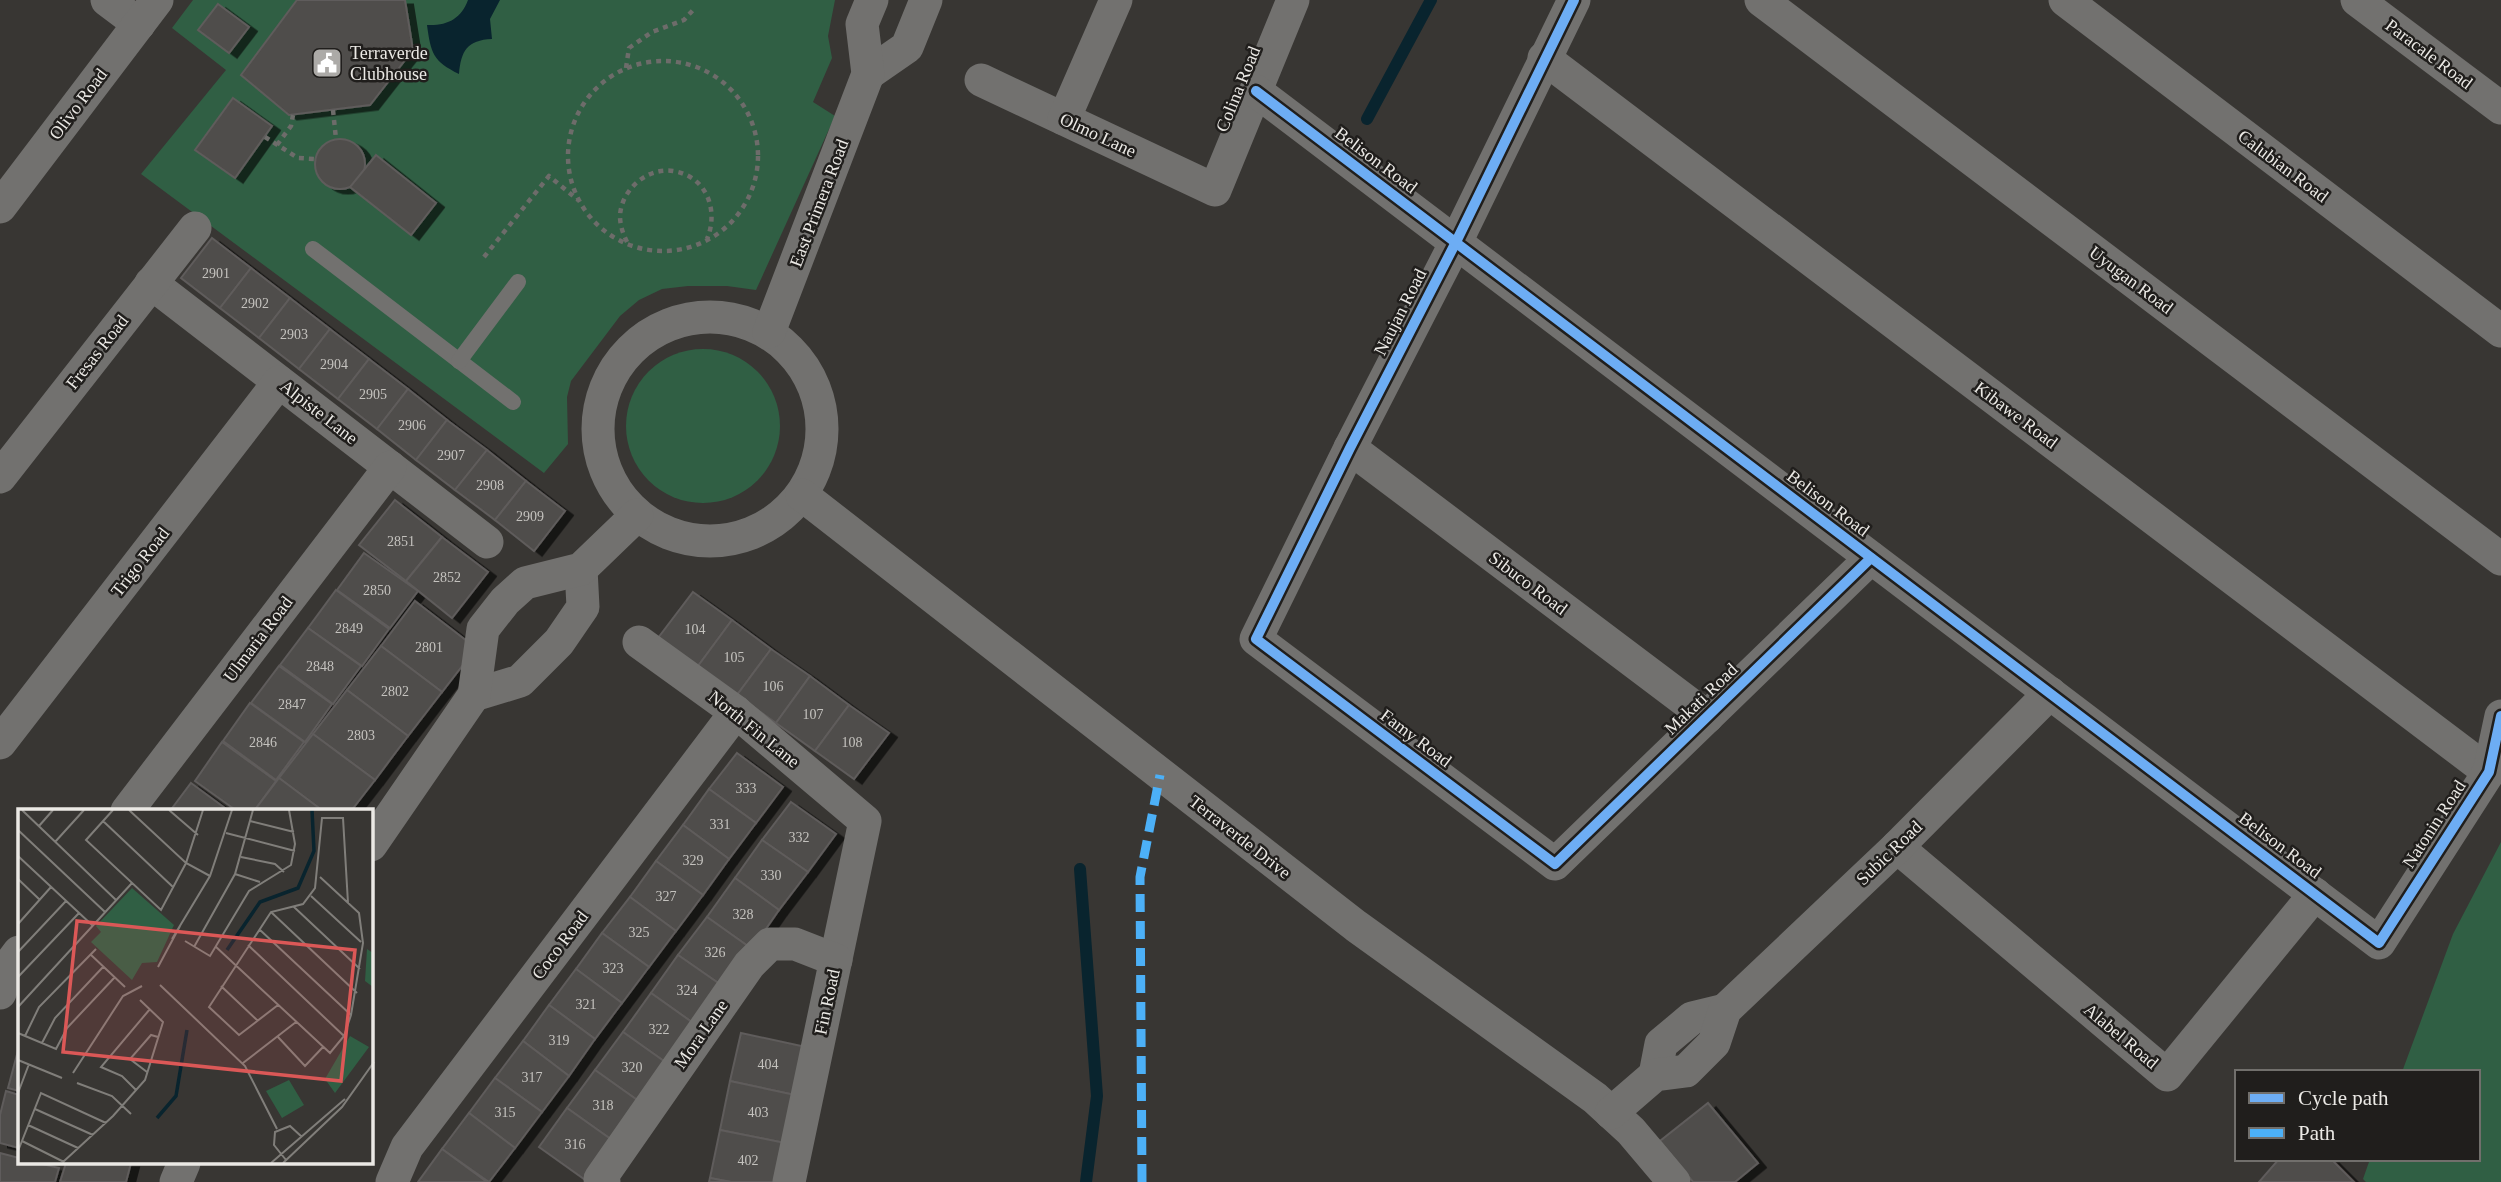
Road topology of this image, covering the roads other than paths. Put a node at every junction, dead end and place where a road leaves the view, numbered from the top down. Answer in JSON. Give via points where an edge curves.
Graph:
{"nodes":[{"id":1,"x":107,"y":0,"type":"edge"},
{"id":2,"x":872,"y":0,"type":"edge"},
{"id":3,"x":926,"y":0,"type":"edge"},
{"id":4,"x":1116,"y":0,"type":"edge"},
{"id":5,"x":1293,"y":0,"type":"edge"},
{"id":6,"x":1574,"y":0,"type":"edge"},
{"id":7,"x":1761,"y":0,"type":"edge"},
{"id":8,"x":2065,"y":0,"type":"edge"},
{"id":9,"x":2357,"y":0,"type":"edge"},
{"id":10,"x":148,"y":12,"type":"edge"},
{"id":11,"x":1544,"y":58,"type":"junction"},
{"id":12,"x":868,"y":74,"type":"junction"},
{"id":13,"x":981,"y":80,"type":"dead end"},
{"id":14,"x":1256,"y":91,"type":"junction"},
{"id":15,"x":2501,"y":108,"type":"edge"},
{"id":16,"x":1064,"y":119,"type":"junction"},
{"id":17,"x":1215,"y":190,"type":"joint"},
{"id":18,"x":0,"y":207,"type":"edge"},
{"id":19,"x":195,"y":228,"type":"dead end"},
{"id":20,"x":1455,"y":242,"type":"junction"},
{"id":21,"x":313,"y":248,"type":"dead end"},
{"id":22,"x":518,"y":282,"type":"dead end"},
{"id":23,"x":151,"y":283,"type":"junction"},
{"id":24,"x":2501,"y":331,"type":"edge"},
{"id":25,"x":769,"y":332,"type":"junction"},
{"id":26,"x":458,"y":361,"type":"junction"},
{"id":27,"x":279,"y":382,"type":"junction"},
{"id":28,"x":513,"y":402,"type":"dead end"},
{"id":29,"x":1349,"y":448,"type":"junction"},
{"id":30,"x":390,"y":467,"type":"junction"},
{"id":31,"x":0,"y":477,"type":"edge"},
{"id":32,"x":802,"y":495,"type":"junction"},
{"id":33,"x":637,"y":515,"type":"junction"},
{"id":34,"x":486,"y":542,"type":"dead end"},
{"id":35,"x":1871,"y":558,"type":"junction"},
{"id":36,"x":2501,"y":559,"type":"edge"},
{"id":37,"x":581,"y":569,"type":"junction"},
{"id":38,"x":1256,"y":639,"type":"joint"},
{"id":39,"x":639,"y":642,"type":"dead end"},
{"id":40,"x":2050,"y":693,"type":"junction"},
{"id":41,"x":474,"y":695,"type":"junction"},
{"id":42,"x":736,"y":712,"type":"junction"},
{"id":43,"x":2501,"y":716,"type":"edge"},
{"id":44,"x":1707,"y":717,"type":"junction"},
{"id":45,"x":0,"y":743,"type":"edge"},
{"id":46,"x":2489,"y":772,"type":"junction"},
{"id":47,"x":129,"y":809,"type":"edge"},
{"id":48,"x":865,"y":821,"type":"joint"},
{"id":49,"x":373,"y":842,"type":"edge"},
{"id":50,"x":1897,"y":847,"type":"junction"},
{"id":51,"x":1556,"y":864,"type":"joint"},
{"id":52,"x":2315,"y":894,"type":"junction"},
{"id":53,"x":2378,"y":943,"type":"joint"},
{"id":54,"x":18,"y":953,"type":"edge"},
{"id":55,"x":836,"y":960,"type":"junction"},
{"id":56,"x":0,"y":993,"type":"edge"},
{"id":57,"x":1611,"y":1113,"type":"junction"},
{"id":58,"x":184,"y":1164,"type":"edge"},
{"id":59,"x":176,"y":1182,"type":"edge"},
{"id":60,"x":392,"y":1182,"type":"edge"},
{"id":61,"x":604,"y":1182,"type":"edge"},
{"id":62,"x":789,"y":1182,"type":"edge"},
{"id":63,"x":1674,"y":1182,"type":"edge"}],
"edges":[{"from":1,"to":10,"type":"street"},
{"from":2,"to":12,"type":"street","name":"East Primera Road","via":[[862,24]]},
{"from":3,"to":12,"type":"street","via":[[908,47]]},
{"from":4,"to":16,"type":"street"},
{"from":5,"to":14,"type":"street","name":"Colina Road"},
{"from":6,"to":11,"type":"street","name":"Naujan Road"},
{"from":7,"to":36,"type":"street","name":"Uyugan Road"},
{"from":8,"to":24,"type":"street","name":"Calubian Road"},
{"from":9,"to":15,"type":"street","name":"Paracale Road"},
{"from":10,"to":18,"type":"street","name":"Olivo Road"},
{"from":11,"to":20,"type":"street","name":"Naujan Road"},
{"from":11,"to":46,"type":"street","name":"Kibawe Road"},
{"from":12,"to":25,"type":"street","name":"East Primera Road"},
{"from":13,"to":16,"type":"street","name":"Olmo Lane"},
{"from":14,"to":17,"type":"street","name":"Colina Road"},
{"from":14,"to":20,"type":"street","name":"Belison Road"},
{"from":16,"to":17,"type":"street","name":"Olmo Lane"},
{"from":19,"to":23,"type":"street","name":"Fresas Road"},
{"from":20,"to":29,"type":"street","name":"Naujan Road"},
{"from":20,"to":35,"type":"street","name":"Belison Road"},
{"from":21,"to":26,"type":"lane"},
{"from":22,"to":26,"type":"lane"},
{"from":23,"to":27,"type":"street","name":"Alpiste Lane"},
{"from":23,"to":31,"type":"street","name":"Fresas Road"},
{"from":25,"to":32,"type":"street","via":[[797,356],[816,388],[824,424],[818,462]]},
{"from":25,"to":33,"type":"street","via":[[739,319],[706,316],[673,323],[644,337],[621,360],[604,390],[597,423],[601,458],[614,489]]},
{"from":26,"to":28,"type":"lane"},
{"from":27,"to":30,"type":"street","name":"Alpiste Lane"},
{"from":27,"to":45,"type":"street","name":"Trigo Road"},
{"from":29,"to":38,"type":"street","name":"Naujan Road"},
{"from":29,"to":44,"type":"street","name":"Sibuco Road"},
{"from":30,"to":34,"type":"street","name":"Alpiste Lane"},
{"from":30,"to":47,"type":"street","name":"Ulmaria Road"},
{"from":32,"to":33,"type":"street","via":[[776,521],[742,537],[705,541],[669,533]]},
{"from":32,"to":57,"type":"street","name":"Terraverde Drive","via":[[1345,917]]},
{"from":33,"to":37,"type":"street"},
{"from":35,"to":40,"type":"street","name":"Belison Road"},
{"from":35,"to":44,"type":"street","name":"Makati Road"},
{"from":37,"to":41,"type":"street","via":[[583,607],[559,642],[520,681]]},
{"from":37,"to":41,"type":"street","via":[[525,583],[505,601],[483,629]]},
{"from":38,"to":51,"type":"street","name":"Famy Road"},
{"from":39,"to":42,"type":"street","name":"North Fin Lane"},
{"from":40,"to":50,"type":"street","name":"Subic Road"},
{"from":40,"to":52,"type":"street","name":"Belison Road"},
{"from":41,"to":49,"type":"street"},
{"from":42,"to":48,"type":"street","name":"North Fin Lane"},
{"from":42,"to":60,"type":"street","name":"Coco Road","via":[[407,1147]]},
{"from":43,"to":46,"type":"street","name":"Natonin Road"},
{"from":44,"to":51,"type":"street","name":"Makati Road"},
{"from":46,"to":53,"type":"street","name":"Natonin Road"},
{"from":48,"to":55,"type":"street","name":"Fin Road"},
{"from":50,"to":52,"type":"street","name":"Alabel Road","via":[[2167,1075]]},
{"from":50,"to":57,"type":"street","name":"Subic Road","via":[[1726,1010],[1692,1018],[1661,1044],[1655,1075]]},
{"from":52,"to":53,"type":"street","name":"Belison Road"},
{"from":54,"to":56,"type":"street"},
{"from":55,"to":61,"type":"street","name":"Mora Lane","via":[[795,944],[770,944],[749,965],[615,1157],[600,1179]]},
{"from":55,"to":62,"type":"street","name":"Fin Road"},
{"from":57,"to":63,"type":"street","name":"Terraverde Drive"},
{"from":58,"to":59,"type":"street"}]}
